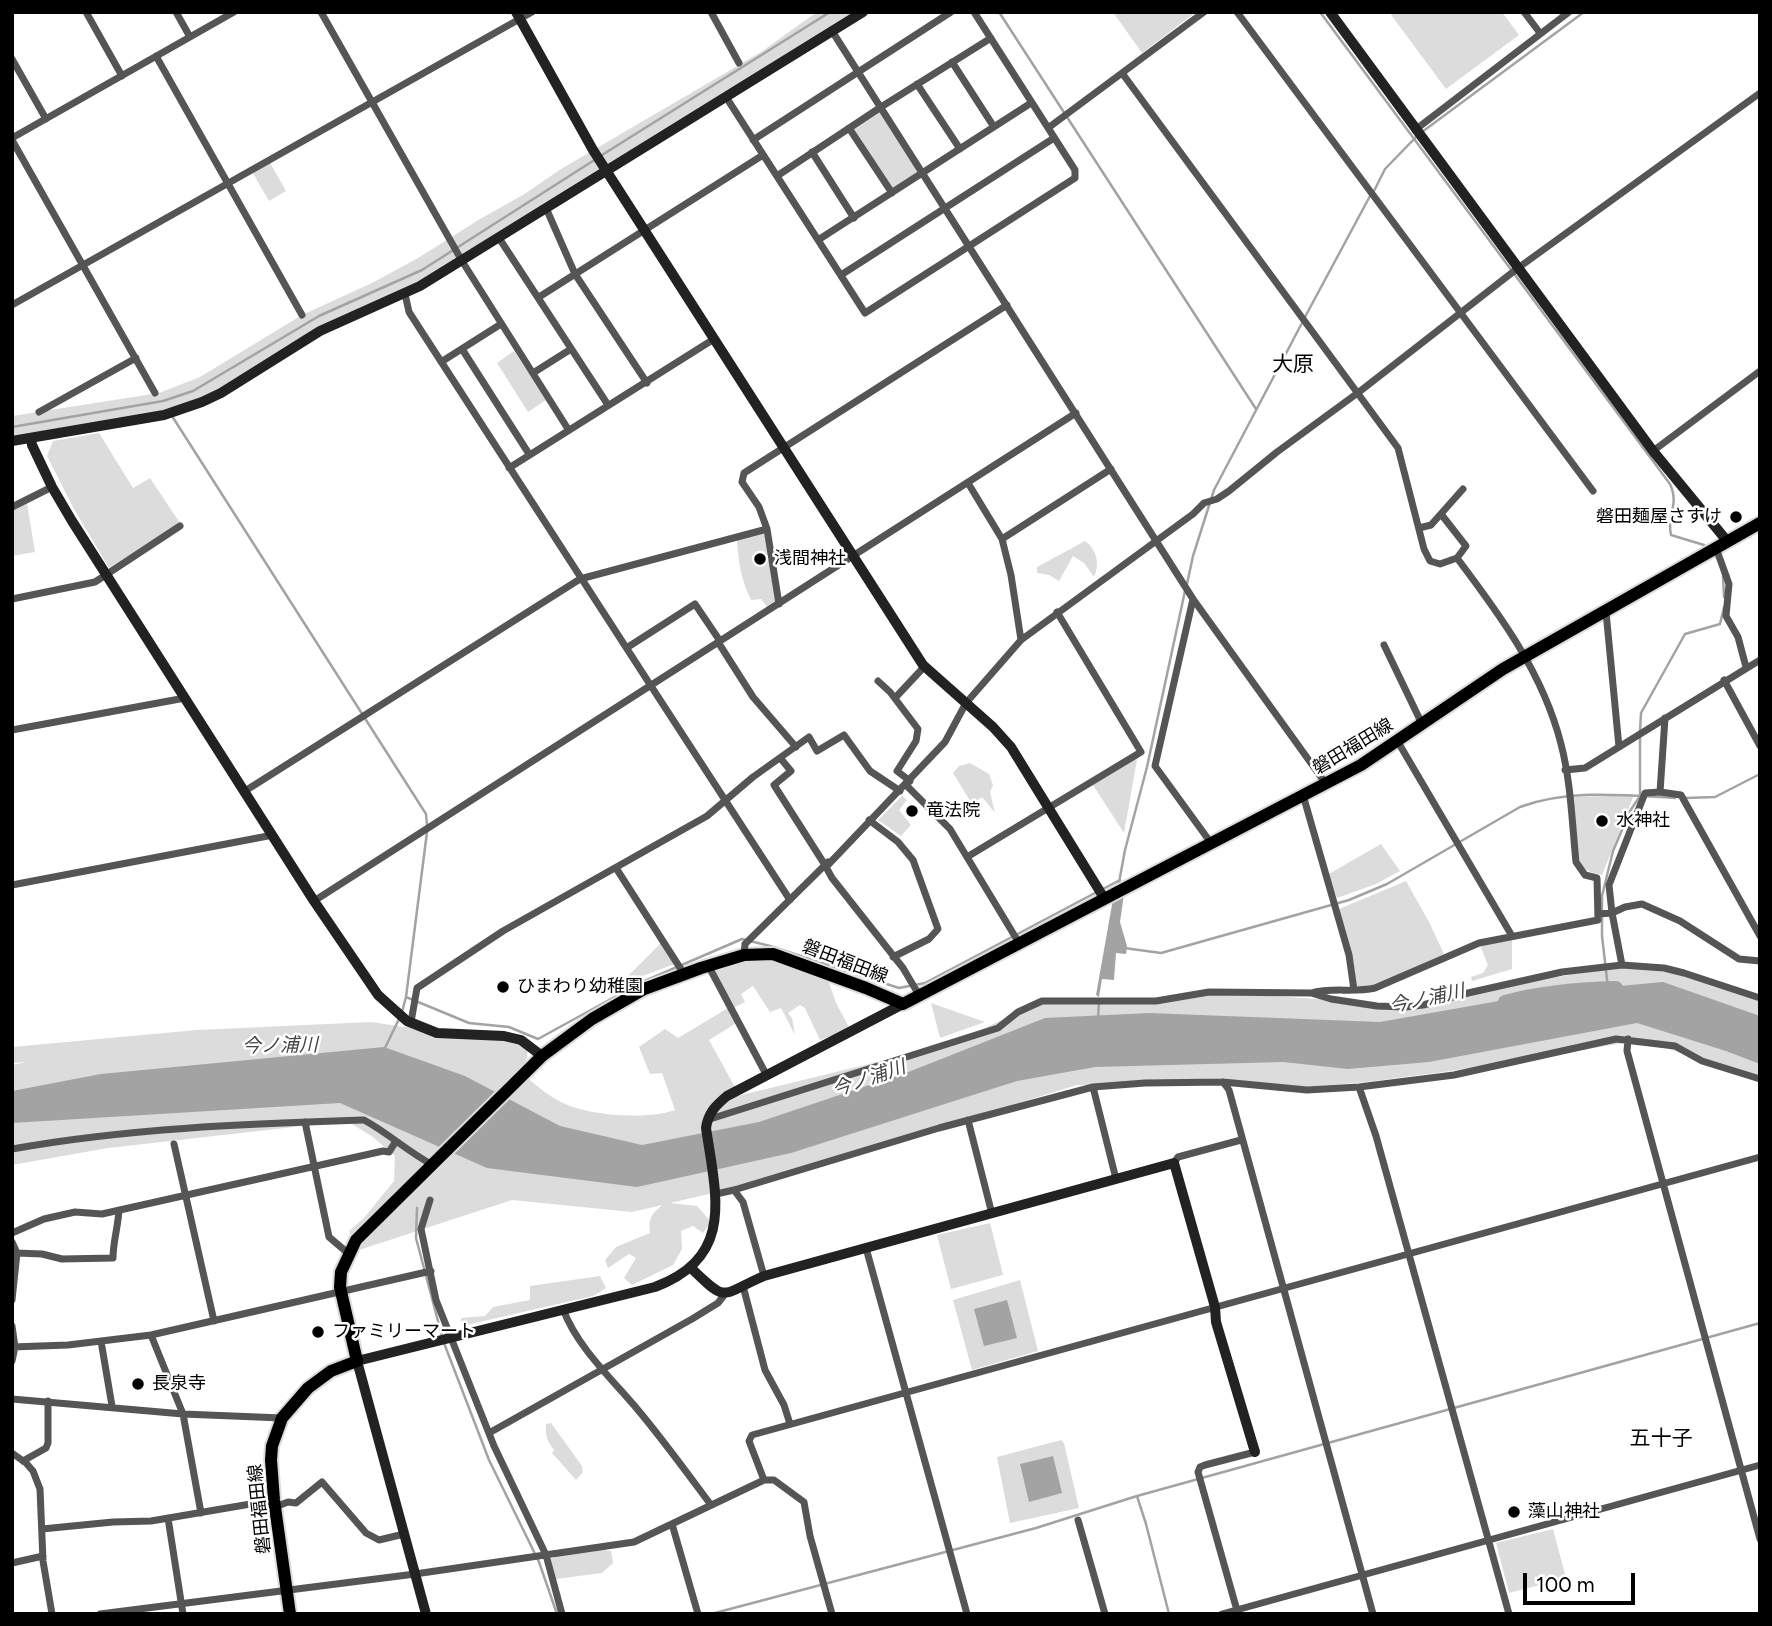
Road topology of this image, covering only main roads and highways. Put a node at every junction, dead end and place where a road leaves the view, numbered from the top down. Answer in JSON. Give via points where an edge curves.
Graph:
{"nodes":[{"id":1,"x":1759,"y":525,"type":"edge"},
{"id":2,"x":290,"y":1614,"type":"edge"}],
"edges":[{"from":1,"to":2,"type":"main road","name":"磐田福田線","via":[[1525,656],[1398,742],[1326,784],[903,1004],[773,954],[744,955],[625,998],[542,1056],[356,1240],[349,1254],[341,1272],[341,1293],[357,1361],[320,1377],[307,1388],[275,1434],[271,1460]]}]}
